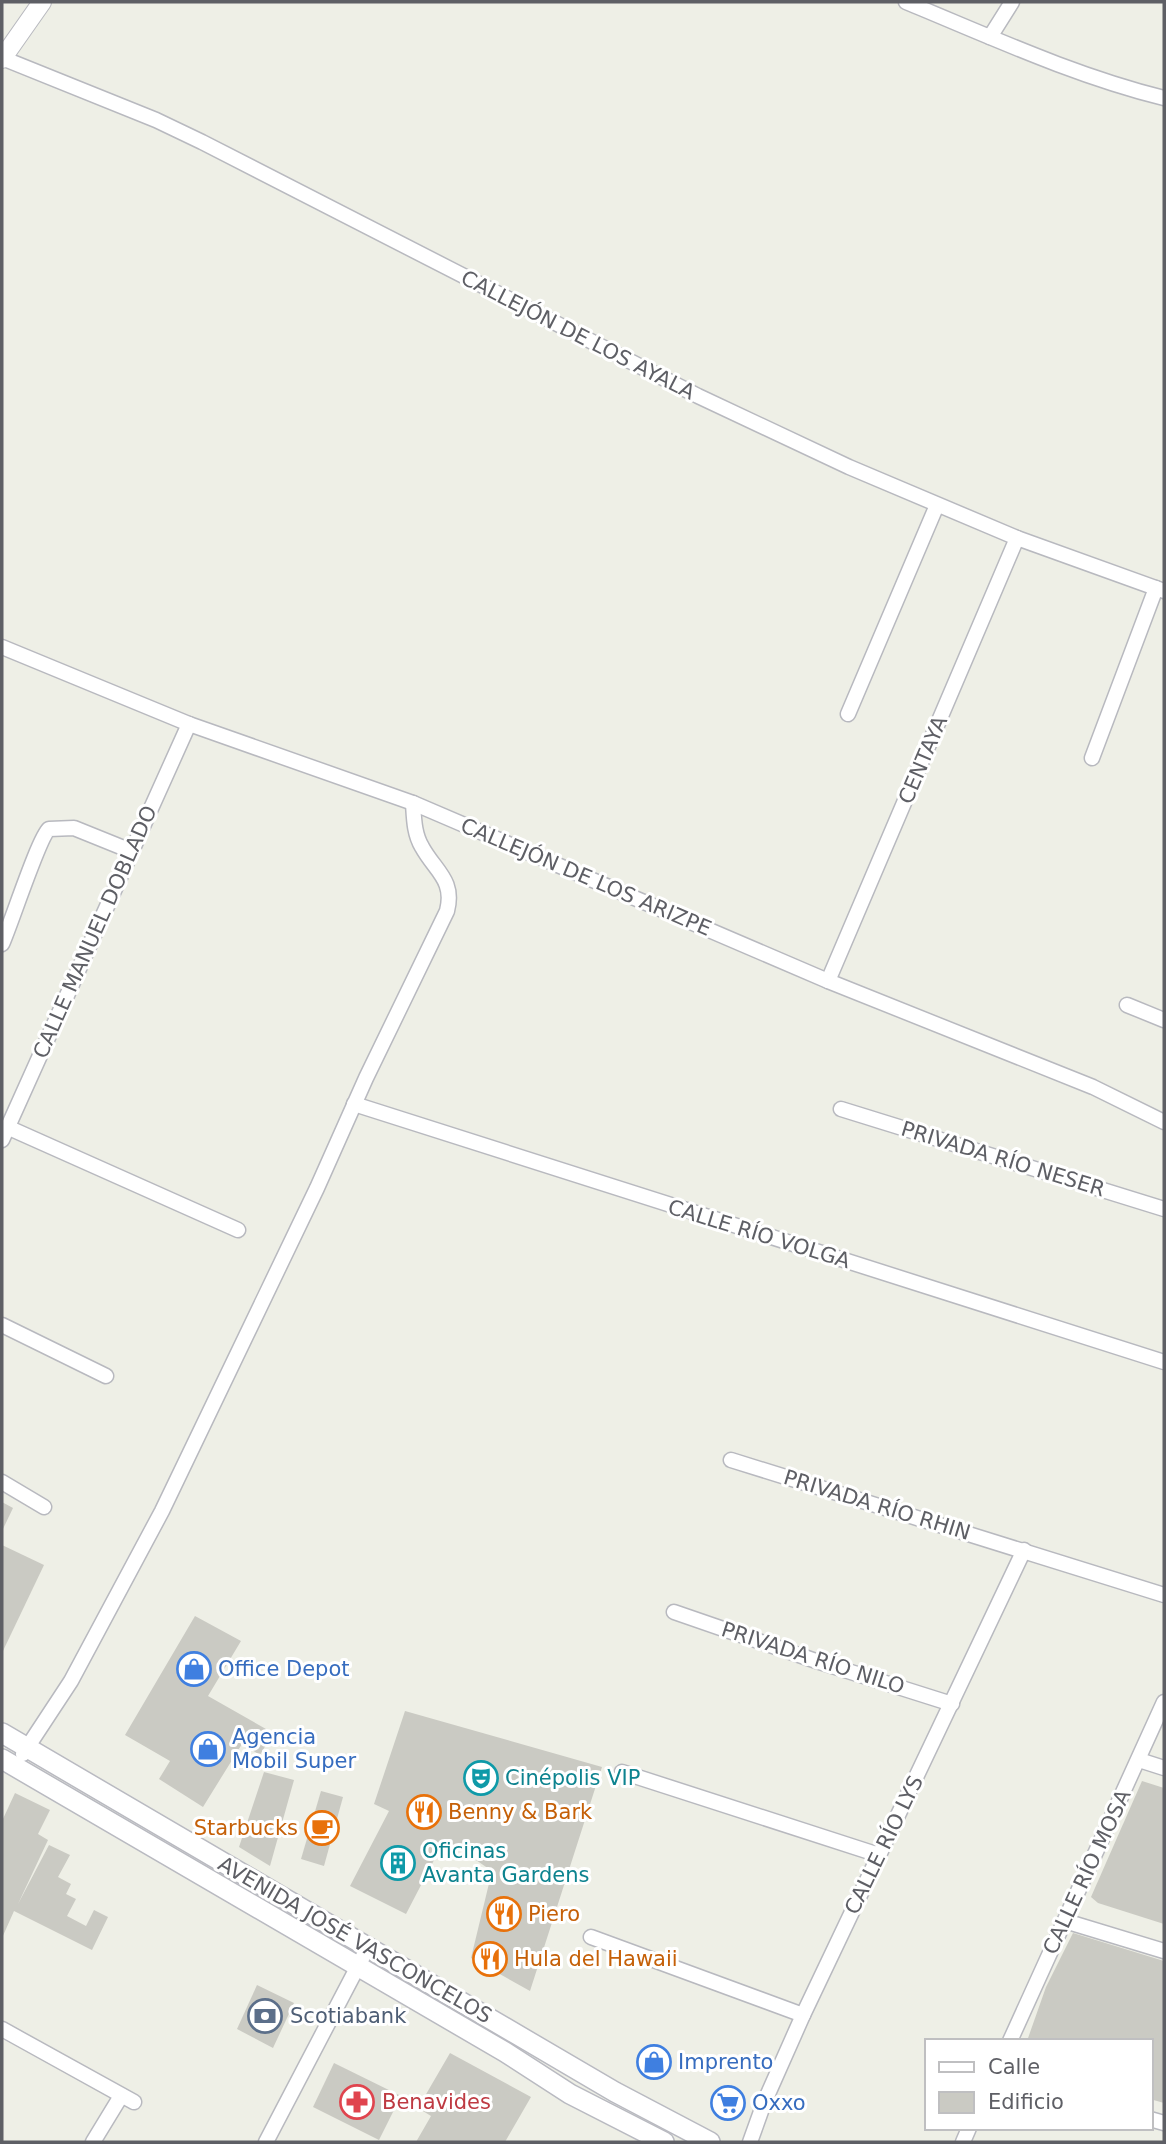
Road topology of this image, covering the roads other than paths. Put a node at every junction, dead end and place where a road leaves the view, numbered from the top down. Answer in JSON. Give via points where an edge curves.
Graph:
{"nodes":[{"id":1,"x":42,"y":2,"type":"edge"},
{"id":2,"x":906,"y":2,"type":"edge"},
{"id":3,"x":1012,"y":2,"type":"edge"},
{"id":4,"x":990,"y":37,"type":"junction"},
{"id":5,"x":2,"y":58,"type":"edge"},
{"id":6,"x":1164,"y":98,"type":"edge"},
{"id":7,"x":937,"y":505,"type":"junction"},
{"id":8,"x":1017,"y":538,"type":"junction"},
{"id":9,"x":1160,"y":590,"type":"edge"},
{"id":10,"x":2,"y":647,"type":"edge"},
{"id":11,"x":848,"y":714,"type":"dead end"},
{"id":12,"x":189,"y":724,"type":"junction"},
{"id":13,"x":1092,"y":758,"type":"dead end"},
{"id":14,"x":413,"y":803,"type":"junction"},
{"id":15,"x":131,"y":851,"type":"junction"},
{"id":16,"x":2,"y":944,"type":"edge"},
{"id":17,"x":828,"y":981,"type":"junction"},
{"id":18,"x":1127,"y":1005,"type":"dead end"},
{"id":19,"x":1164,"y":1020,"type":"edge"},
{"id":20,"x":354,"y":1104,"type":"junction"},
{"id":21,"x":841,"y":1109,"type":"dead end"},
{"id":22,"x":1164,"y":1122,"type":"edge"},
{"id":23,"x":5,"y":1133,"type":"edge"},
{"id":24,"x":1164,"y":1209,"type":"edge"},
{"id":25,"x":238,"y":1230,"type":"dead end"},
{"id":26,"x":2,"y":1325,"type":"edge"},
{"id":27,"x":1164,"y":1362,"type":"edge"},
{"id":28,"x":106,"y":1376,"type":"dead end"},
{"id":29,"x":731,"y":1460,"type":"dead end"},
{"id":30,"x":2,"y":1482,"type":"edge"},
{"id":31,"x":44,"y":1507,"type":"dead end"},
{"id":32,"x":1024,"y":1550,"type":"junction"},
{"id":33,"x":1164,"y":1595,"type":"edge"},
{"id":34,"x":674,"y":1612,"type":"dead end"},
{"id":35,"x":1164,"y":1702,"type":"edge"},
{"id":36,"x":952,"y":1704,"type":"junction"},
{"id":37,"x":2,"y":1733,"type":"edge"},
{"id":38,"x":27,"y":1747,"type":"junction"},
{"id":39,"x":1139,"y":1760,"type":"junction"},
{"id":40,"x":8,"y":1763,"type":"edge"},
{"id":41,"x":1164,"y":1768,"type":"edge"},
{"id":42,"x":622,"y":1772,"type":"dead end"},
{"id":43,"x":879,"y":1855,"type":"junction"},
{"id":44,"x":1065,"y":1921,"type":"junction"},
{"id":45,"x":591,"y":1937,"type":"dead end"},
{"id":46,"x":368,"y":1947,"type":"junction"},
{"id":47,"x":1164,"y":1951,"type":"edge"},
{"id":48,"x":358,"y":1967,"type":"junction"},
{"id":49,"x":803,"y":2015,"type":"junction"},
{"id":50,"x":2,"y":2029,"type":"edge"},
{"id":51,"x":1011,"y":2039,"type":"edge"},
{"id":52,"x":93,"y":2142,"type":"edge"},
{"id":53,"x":266,"y":2142,"type":"edge"},
{"id":54,"x":664,"y":2142,"type":"edge"},
{"id":55,"x":710,"y":2142,"type":"edge"},
{"id":56,"x":750,"y":2142,"type":"edge"}],
"edges":[{"from":1,"to":5,"type":"street"},
{"from":2,"to":4,"type":"street"},
{"from":3,"to":4,"type":"street"},
{"from":4,"to":6,"type":"street","via":[[1127,89]]},
{"from":5,"to":7,"type":"street","name":"CALLEJÓN DE LOS AYALA","via":[[167,126],[698,396]]},
{"from":7,"to":8,"type":"street","name":"CALLEJÓN DE LOS AYALA"},
{"from":7,"to":11,"type":"street"},
{"from":8,"to":9,"type":"street","name":"CALLEJÓN DE LOS AYALA"},
{"from":8,"to":17,"type":"street","name":"CENTAYA"},
{"from":9,"to":13,"type":"street"},
{"from":10,"to":12,"type":"street","name":"CALLEJÓN DE LOS ARIZPE"},
{"from":12,"to":14,"type":"street","name":"CALLEJÓN DE LOS ARIZPE"},
{"from":12,"to":15,"type":"street","name":"CALLE MANUEL DOBLADO"},
{"from":14,"to":17,"type":"street","name":"CALLEJÓN DE LOS ARIZPE"},
{"from":14,"to":20,"type":"street","via":[[421,845],[449,887],[449,902]]},
{"from":15,"to":16,"type":"street","via":[[74,828],[44,833]]},
{"from":15,"to":23,"type":"street","name":"CALLE MANUEL DOBLADO"},
{"from":17,"to":22,"type":"street","name":"CALLEJÓN DE LOS ARIZPE","via":[[1093,1087]]},
{"from":18,"to":19,"type":"street"},
{"from":20,"to":27,"type":"street","name":"CALLE RÍO VOLGA"},
{"from":20,"to":38,"type":"street","via":[[162,1511],[71,1681]]},
{"from":21,"to":24,"type":"street","name":"PRIVADA RÍO NESER"},
{"from":23,"to":25,"type":"street"},
{"from":26,"to":28,"type":"street"},
{"from":29,"to":32,"type":"street","name":"PRIVADA RÍO RHIN"},
{"from":30,"to":31,"type":"street"},
{"from":32,"to":33,"type":"street","name":"PRIVADA RÍO RHIN"},
{"from":32,"to":36,"type":"street","name":"CALLE RÍO LYS"},
{"from":34,"to":36,"type":"street","name":"PRIVADA RÍO NILO"},
{"from":35,"to":39,"type":"street","name":"CALLE RÍO MOSA"},
{"from":36,"to":43,"type":"street","name":"CALLE RÍO LYS"},
{"from":37,"to":38,"type":"main road","name":"AVENIDA JOSÉ VASCONCELOS"},
{"from":38,"to":40,"type":"street"},
{"from":38,"to":46,"type":"main road","name":"AVENIDA JOSÉ VASCONCELOS"},
{"from":39,"to":41,"type":"street"},
{"from":39,"to":44,"type":"street","name":"CALLE RÍO MOSA"},
{"from":40,"to":48,"type":"main road","name":"AVENIDA JOSÉ VASCONCELOS"},
{"from":42,"to":43,"type":"street"},
{"from":43,"to":49,"type":"street","name":"CALLE RÍO LYS"},
{"from":44,"to":47,"type":"street"},
{"from":44,"to":51,"type":"street","name":"CALLE RÍO MOSA"},
{"from":45,"to":49,"type":"street"},
{"from":46,"to":48,"type":"street"},
{"from":46,"to":55,"type":"main road","name":"AVENIDA JOSÉ VASCONCELOS"},
{"from":48,"to":53,"type":"street"},
{"from":48,"to":54,"type":"main road","name":"AVENIDA JOSÉ VASCONCELOS","via":[[570,2094]]},
{"from":49,"to":56,"type":"street","name":"CALLE RÍO LYS"},
{"from":50,"to":52,"type":"street","via":[[128,2099]]}]}
